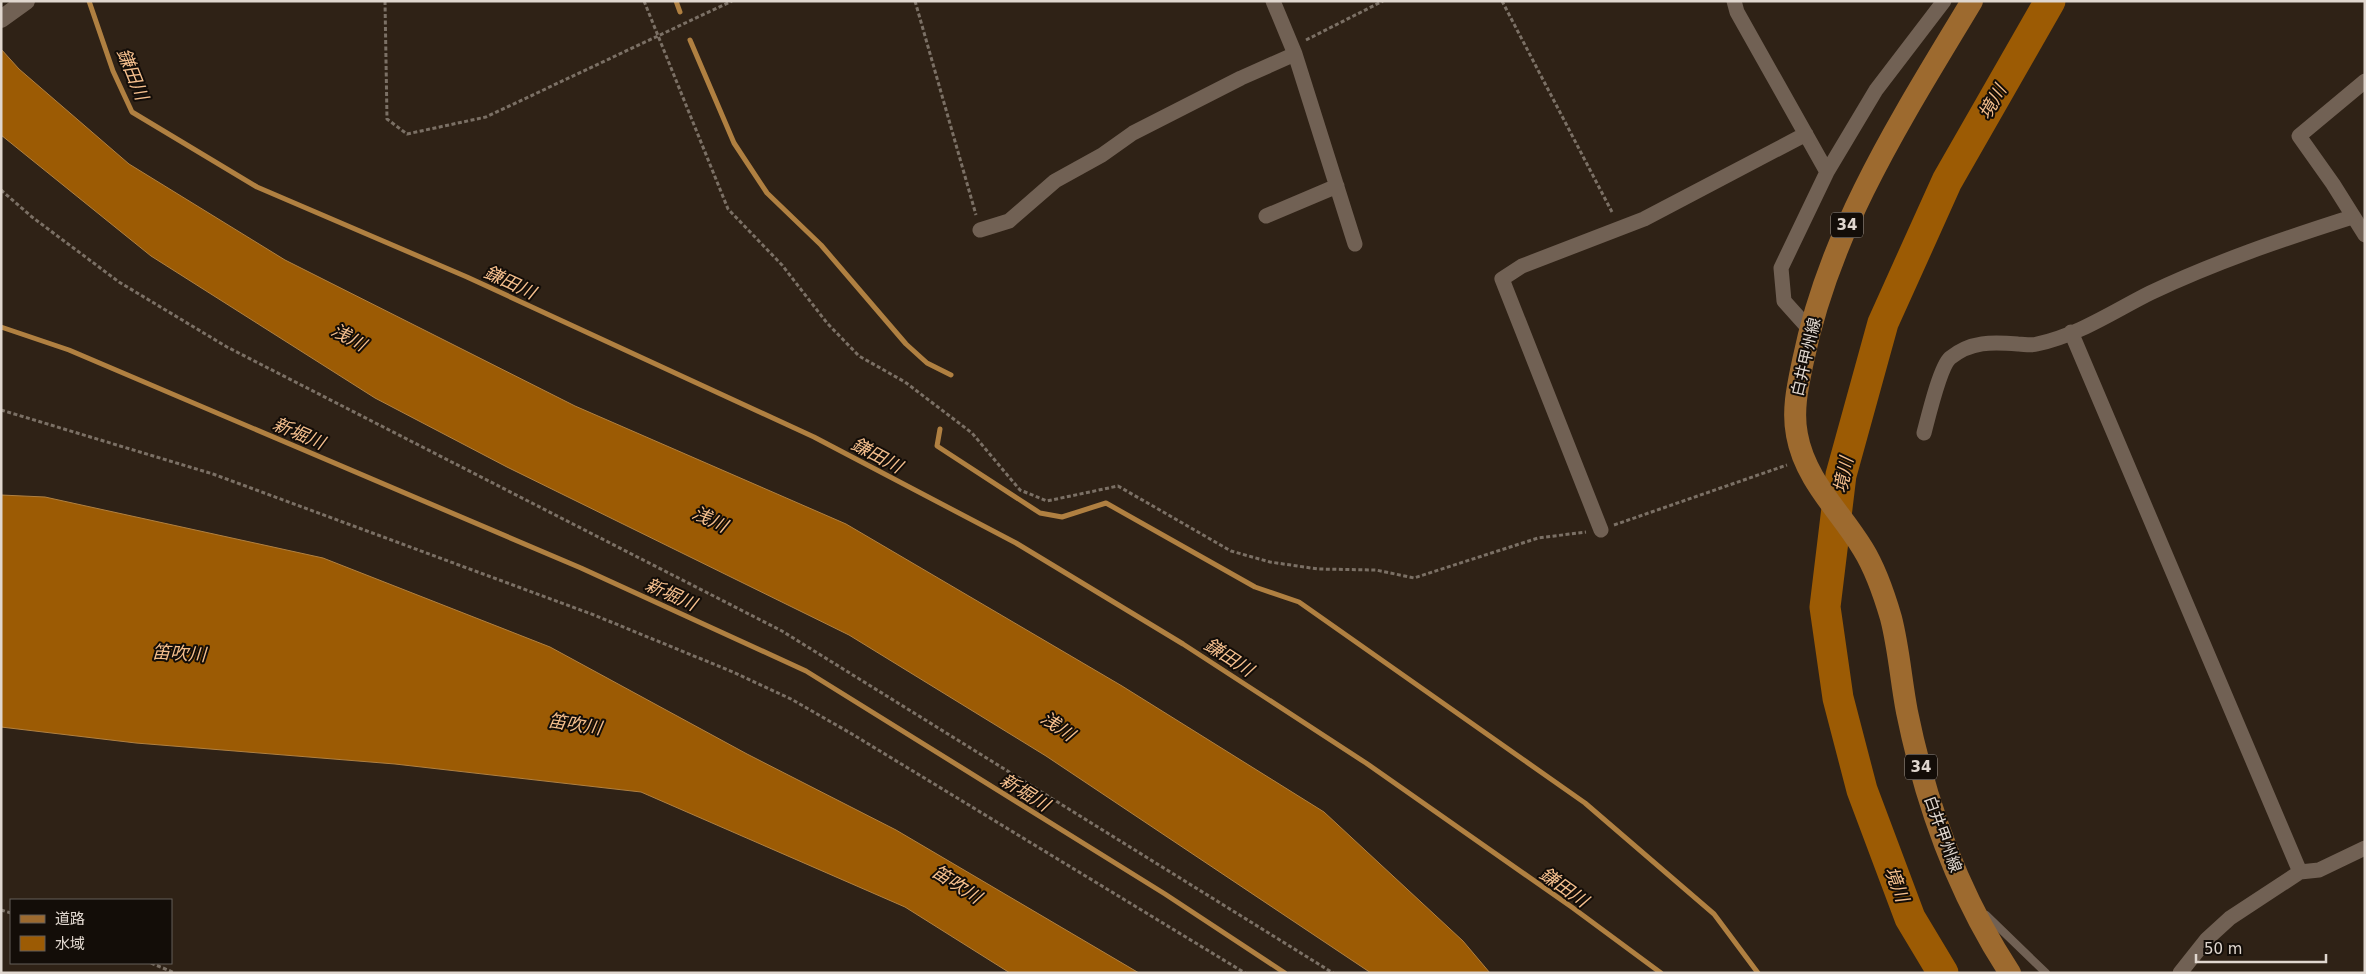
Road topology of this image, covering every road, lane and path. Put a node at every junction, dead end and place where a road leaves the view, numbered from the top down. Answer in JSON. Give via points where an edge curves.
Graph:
{"nodes":[{"id":1,"x":26,"y":1,"type":"edge"},
{"id":2,"x":385,"y":1,"type":"edge"},
{"id":3,"x":644,"y":1,"type":"edge"},
{"id":4,"x":732,"y":1,"type":"edge"},
{"id":5,"x":915,"y":1,"type":"edge"},
{"id":6,"x":1272,"y":1,"type":"edge"},
{"id":7,"x":1383,"y":1,"type":"edge"},
{"id":8,"x":1502,"y":1,"type":"edge"},
{"id":9,"x":1734,"y":1,"type":"edge"},
{"id":10,"x":1944,"y":1,"type":"edge"},
{"id":11,"x":1972,"y":1,"type":"edge"},
{"id":12,"x":1,"y":19,"type":"edge"},
{"id":13,"x":660,"y":37,"type":"junction"},
{"id":14,"x":1295,"y":54,"type":"junction"},
{"id":15,"x":2365,"y":81,"type":"edge"},
{"id":16,"x":1806,"y":134,"type":"junction"},
{"id":17,"x":1827,"y":172,"type":"junction"},
{"id":18,"x":1337,"y":186,"type":"junction"},
{"id":19,"x":1,"y":190,"type":"edge"},
{"id":20,"x":1266,"y":216,"type":"dead end"},
{"id":21,"x":2352,"y":217,"type":"junction"},
{"id":22,"x":1620,"y":228,"type":"junction"},
{"id":23,"x":980,"y":230,"type":"joint"},
{"id":24,"x":2365,"y":235,"type":"edge"},
{"id":25,"x":1355,"y":244,"type":"dead end"},
{"id":26,"x":1810,"y":330,"type":"junction"},
{"id":27,"x":2071,"y":332,"type":"junction"},
{"id":28,"x":1,"y":410,"type":"edge"},
{"id":29,"x":1924,"y":433,"type":"dead end"},
{"id":30,"x":1806,"y":463,"type":"junction"},
{"id":31,"x":1601,"y":530,"type":"junction"},
{"id":32,"x":2365,"y":848,"type":"edge"},
{"id":33,"x":2300,"y":872,"type":"junction"},
{"id":34,"x":1968,"y":899,"type":"junction"},
{"id":35,"x":153,"y":964,"type":"edge"},
{"id":36,"x":175,"y":973,"type":"edge"},
{"id":37,"x":1245,"y":973,"type":"edge"},
{"id":38,"x":1333,"y":973,"type":"edge"},
{"id":39,"x":2010,"y":973,"type":"edge"},
{"id":40,"x":2046,"y":973,"type":"edge"},
{"id":41,"x":2180,"y":973,"type":"edge"}],
"edges":[{"from":1,"to":12,"type":"street"},
{"from":2,"to":13,"type":"path","via":[[388,119],[407,134],[486,117]]},
{"from":3,"to":13,"type":"path"},
{"from":4,"to":13,"type":"path"},
{"from":5,"to":23,"type":"path"},
{"from":6,"to":14,"type":"street"},
{"from":7,"to":14,"type":"path","via":[[1304,40]]},
{"from":8,"to":22,"type":"path"},
{"from":9,"to":16,"type":"street","via":[[1736,12]]},
{"from":10,"to":17,"type":"street","via":[[1876,90]]},
{"from":11,"to":26,"type":"main road","name":"白井甲州線","number":"34","via":[[1877,161],[1845,229]]},
{"from":13,"to":31,"type":"path","via":[[728,209],[782,265],[827,323],[859,356],[905,382],[972,433],[1020,490],[1047,501],[1118,486],[1231,551],[1270,562],[1318,569],[1376,570],[1414,578],[1538,538]]},
{"from":14,"to":18,"type":"street"},
{"from":14,"to":23,"type":"street","via":[[1134,133],[1055,181],[1009,221]]},
{"from":15,"to":21,"type":"street","via":[[2299,136]]},
{"from":16,"to":17,"type":"street"},
{"from":16,"to":22,"type":"street","via":[[1644,219]]},
{"from":17,"to":26,"type":"street","via":[[1781,268],[1784,300]]},
{"from":18,"to":20,"type":"street"},
{"from":18,"to":25,"type":"street"},
{"from":19,"to":38,"type":"path","via":[[119,282],[227,347],[782,631]]},
{"from":21,"to":24,"type":"street"},
{"from":21,"to":27,"type":"street","via":[[2255,248],[2150,293]]},
{"from":22,"to":31,"type":"street","via":[[1522,266],[1502,279]]},
{"from":26,"to":30,"type":"main road","name":"白井甲州線","number":"34","via":[[1795,401],[1796,434]]},
{"from":27,"to":29,"type":"street","via":[[2035,345],[1988,342],[1971,346],[1948,359]]},
{"from":27,"to":33,"type":"street"},
{"from":28,"to":37,"type":"path","via":[[213,474],[594,615],[733,672],[791,699],[852,734]]},
{"from":30,"to":31,"type":"path","via":[[1789,464]]},
{"from":30,"to":34,"type":"main road","name":"白井甲州線","number":"34","via":[[1864,550],[1879,580],[1891,619],[1907,711],[1941,838]]},
{"from":32,"to":33,"type":"street","via":[[2319,870]]},
{"from":33,"to":41,"type":"street","via":[[2230,918],[2207,939]]},
{"from":34,"to":39,"type":"main road","name":"白井甲州線","number":"34"},
{"from":34,"to":40,"type":"lane"},
{"from":35,"to":36,"type":"path"}]}
